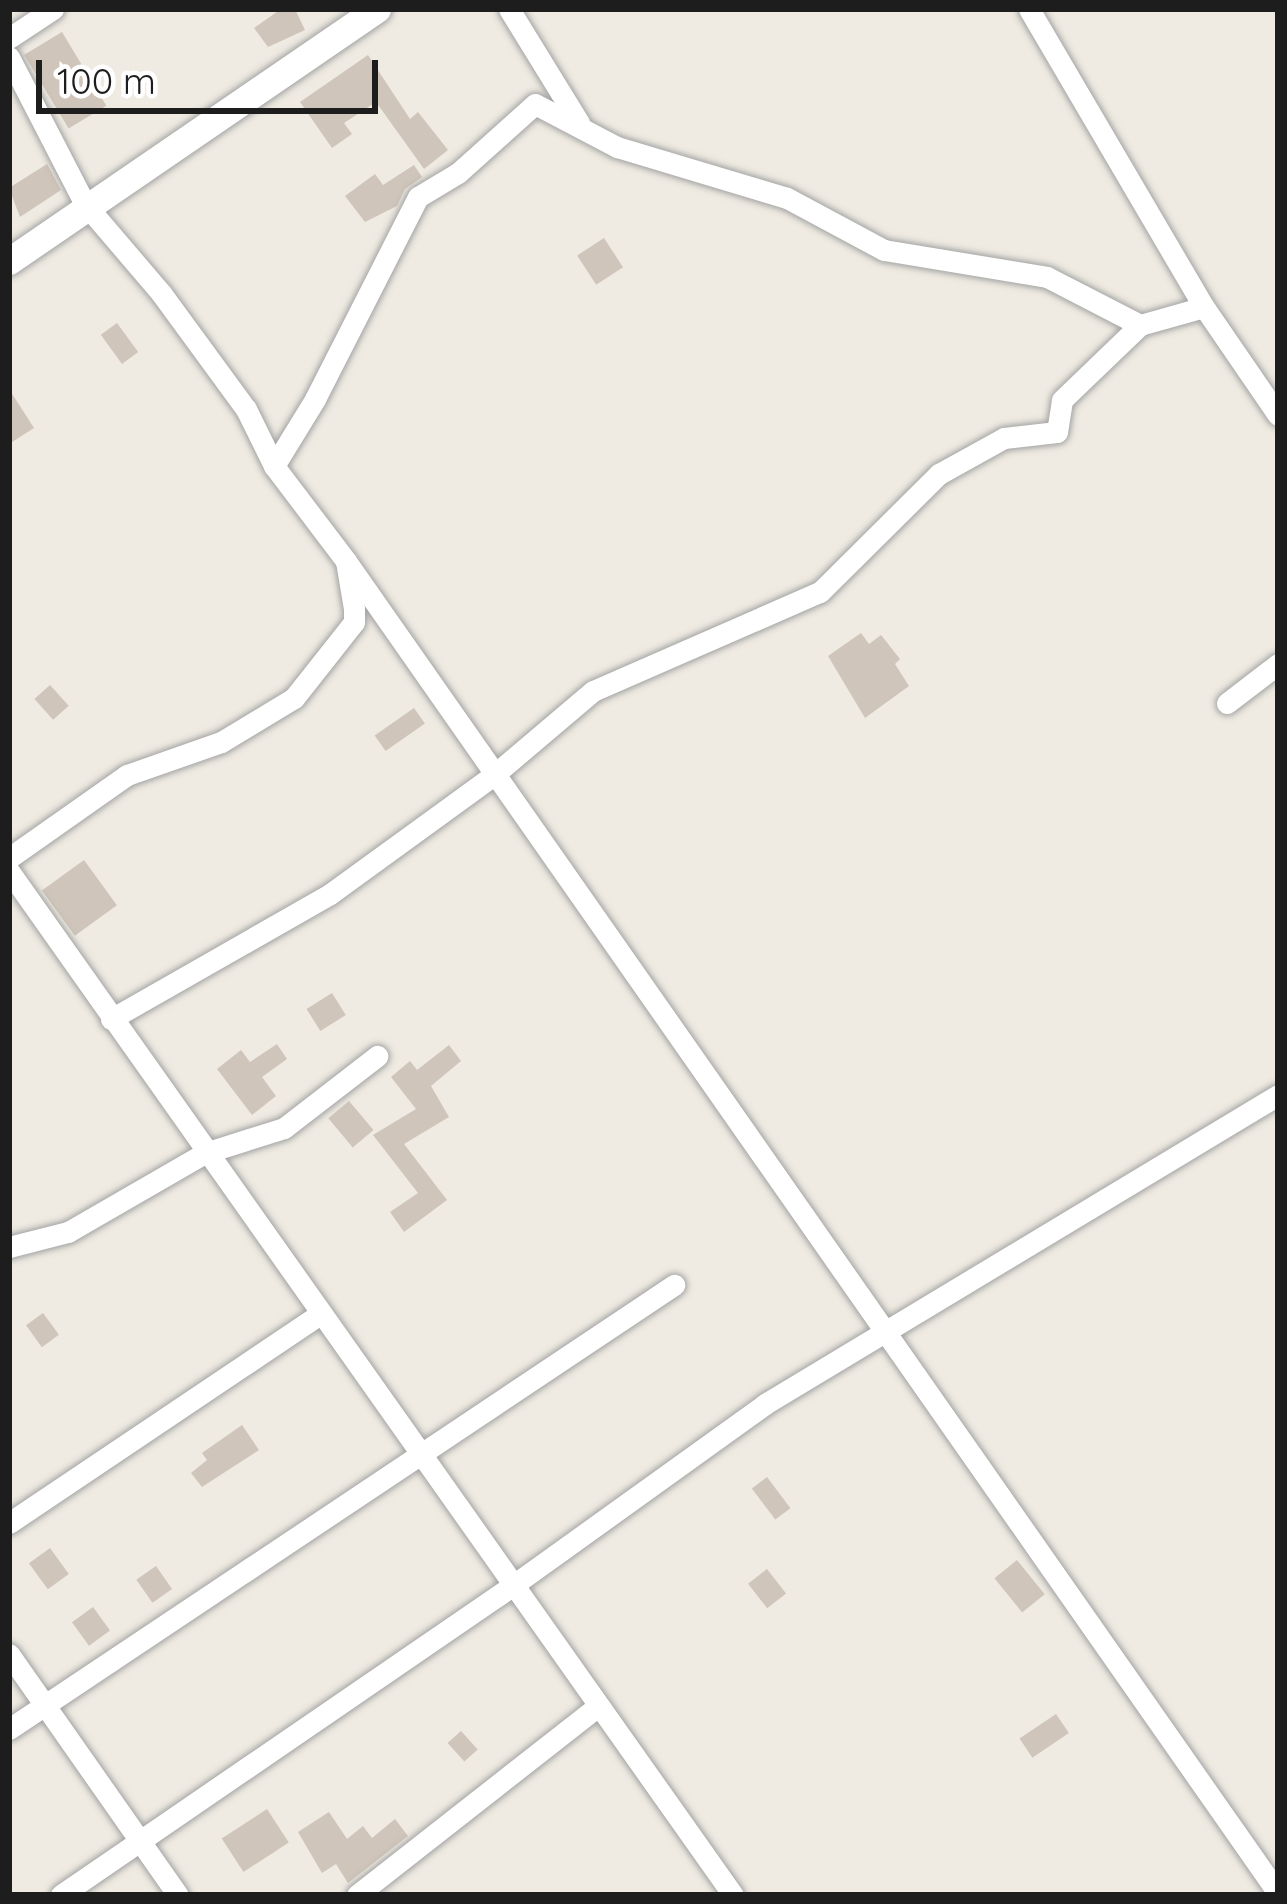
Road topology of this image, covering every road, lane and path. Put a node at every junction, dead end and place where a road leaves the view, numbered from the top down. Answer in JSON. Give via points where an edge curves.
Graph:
{"nodes":[{"id":1,"x":53,"y":9,"type":"edge"},
{"id":2,"x":377,"y":9,"type":"edge"},
{"id":3,"x":509,"y":9,"type":"edge"},
{"id":4,"x":1028,"y":9,"type":"edge"},
{"id":5,"x":9,"y":38,"type":"edge"},
{"id":6,"x":9,"y":57,"type":"edge"},
{"id":7,"x":585,"y":134,"type":"junction"},
{"id":8,"x":85,"y":204,"type":"junction"},
{"id":9,"x":9,"y":261,"type":"edge"},
{"id":10,"x":1204,"y":307,"type":"junction"},
{"id":11,"x":1140,"y":325,"type":"junction"},
{"id":12,"x":1278,"y":415,"type":"edge"},
{"id":13,"x":274,"y":466,"type":"junction"},
{"id":14,"x":346,"y":561,"type":"junction"},
{"id":15,"x":1278,"y":664,"type":"edge"},
{"id":16,"x":1227,"y":703,"type":"dead end"},
{"id":17,"x":495,"y":774,"type":"junction"},
{"id":18,"x":9,"y":858,"type":"edge"},
{"id":19,"x":9,"y":871,"type":"edge"},
{"id":20,"x":111,"y":1018,"type":"junction"},
{"id":21,"x":377,"y":1056,"type":"dead end"},
{"id":22,"x":1278,"y":1095,"type":"edge"},
{"id":23,"x":205,"y":1154,"type":"junction"},
{"id":24,"x":9,"y":1247,"type":"edge"},
{"id":25,"x":674,"y":1285,"type":"dead end"},
{"id":26,"x":318,"y":1315,"type":"junction"},
{"id":27,"x":888,"y":1334,"type":"junction"},
{"id":28,"x":418,"y":1455,"type":"junction"},
{"id":29,"x":9,"y":1523,"type":"edge"},
{"id":30,"x":512,"y":1586,"type":"junction"},
{"id":31,"x":9,"y":1654,"type":"edge"},
{"id":32,"x":44,"y":1705,"type":"junction"},
{"id":33,"x":598,"y":1706,"type":"junction"},
{"id":34,"x":9,"y":1729,"type":"edge"},
{"id":35,"x":139,"y":1841,"type":"junction"},
{"id":36,"x":1278,"y":1893,"type":"edge"},
{"id":37,"x":61,"y":1895,"type":"edge"},
{"id":38,"x":178,"y":1895,"type":"edge"},
{"id":39,"x":357,"y":1895,"type":"edge"},
{"id":40,"x":733,"y":1895,"type":"edge"}],
"edges":[{"from":1,"to":5,"type":"street"},
{"from":2,"to":8,"type":"street"},
{"from":3,"to":7,"type":"street"},
{"from":4,"to":10,"type":"street"},
{"from":6,"to":8,"type":"street"},
{"from":7,"to":11,"type":"street","via":[[787,198],[884,250],[1047,277]]},
{"from":7,"to":13,"type":"street","via":[[535,104],[458,173],[418,196]]},
{"from":8,"to":9,"type":"street"},
{"from":8,"to":13,"type":"street","via":[[232,389]]},
{"from":10,"to":11,"type":"street"},
{"from":10,"to":12,"type":"street"},
{"from":11,"to":17,"type":"street","via":[[1062,400],[1057,432],[1004,438],[939,475],[820,592],[593,691]]},
{"from":13,"to":14,"type":"street"},
{"from":14,"to":17,"type":"street"},
{"from":14,"to":18,"type":"street","via":[[354,622],[294,698],[221,742],[127,775]]},
{"from":15,"to":16,"type":"street"},
{"from":17,"to":20,"type":"street","via":[[292,920]]},
{"from":17,"to":27,"type":"street"},
{"from":19,"to":20,"type":"street"},
{"from":20,"to":23,"type":"street"},
{"from":21,"to":23,"type":"street","via":[[284,1128]]},
{"from":22,"to":27,"type":"street"},
{"from":23,"to":24,"type":"street","via":[[68,1232]]},
{"from":23,"to":26,"type":"street"},
{"from":25,"to":28,"type":"street"},
{"from":26,"to":28,"type":"street"},
{"from":26,"to":29,"type":"street"},
{"from":27,"to":30,"type":"street","via":[[765,1404]]},
{"from":27,"to":36,"type":"street"},
{"from":28,"to":30,"type":"street"},
{"from":28,"to":32,"type":"street"},
{"from":30,"to":33,"type":"street"},
{"from":30,"to":35,"type":"street"},
{"from":31,"to":32,"type":"street"},
{"from":32,"to":34,"type":"street"},
{"from":32,"to":35,"type":"street"},
{"from":33,"to":39,"type":"street"},
{"from":33,"to":40,"type":"street"},
{"from":35,"to":37,"type":"street"},
{"from":35,"to":38,"type":"street"}]}
